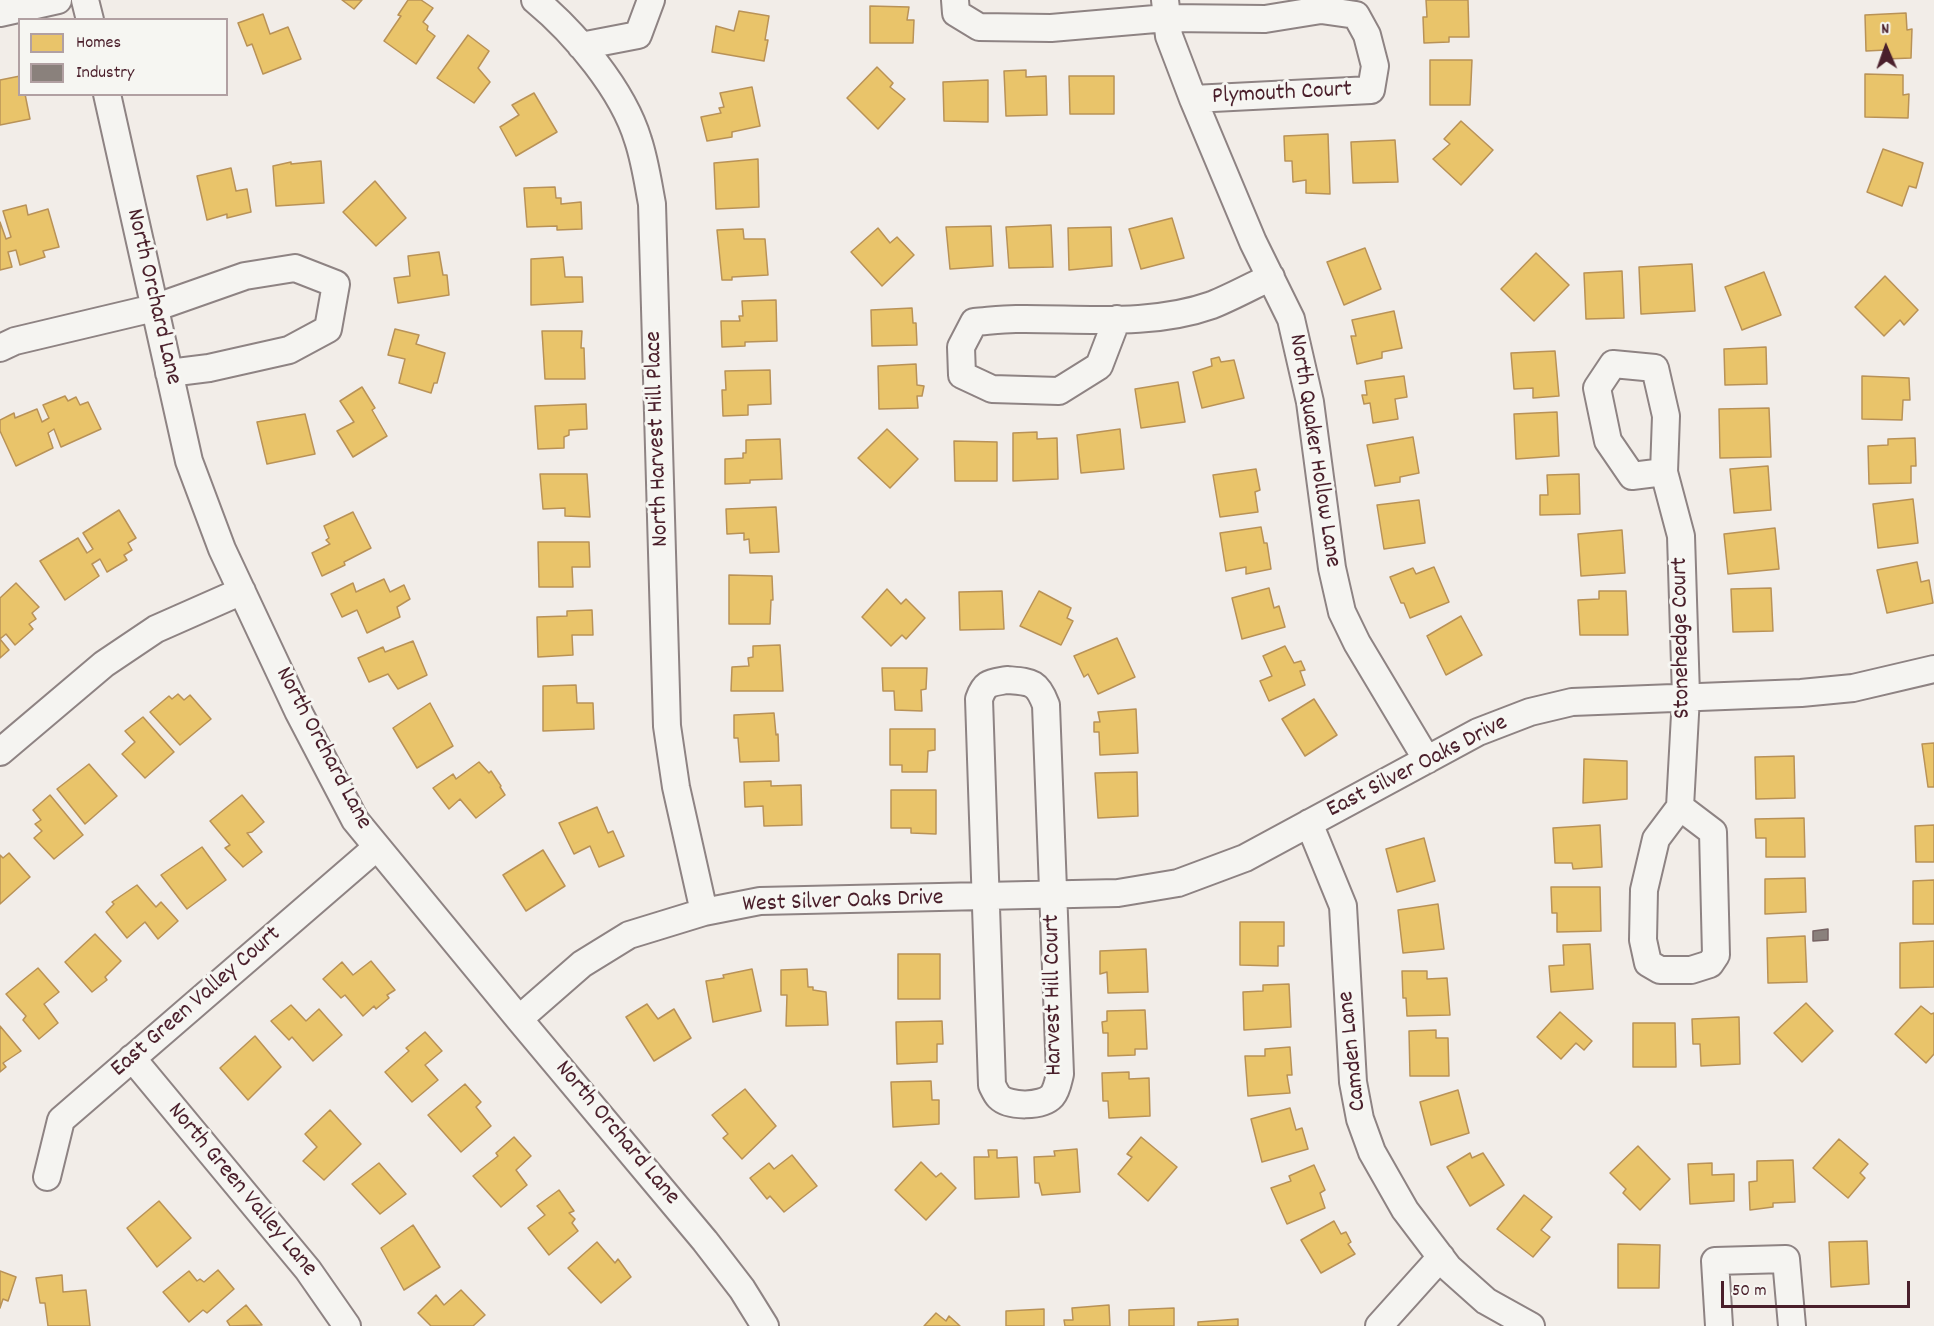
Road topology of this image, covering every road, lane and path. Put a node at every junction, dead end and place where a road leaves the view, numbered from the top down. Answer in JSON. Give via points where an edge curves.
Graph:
{"nodes":[{"id":1,"x":58,"y":0,"type":"edge"},
{"id":2,"x":86,"y":0,"type":"edge"},
{"id":3,"x":651,"y":0,"type":"edge"},
{"id":4,"x":956,"y":0,"type":"edge"},
{"id":5,"x":547,"y":4,"type":"edge"},
{"id":6,"x":1166,"y":9,"type":"edge"},
{"id":7,"x":0,"y":13,"type":"edge"},
{"id":8,"x":90,"y":18,"type":"edge"},
{"id":9,"x":581,"y":46,"type":"junction"},
{"id":10,"x":107,"y":96,"type":"edge"},
{"id":11,"x":1193,"y":99,"type":"junction"},
{"id":12,"x":1271,"y":277,"type":"junction"},
{"id":13,"x":154,"y":308,"type":"junction"},
{"id":14,"x":1117,"y":319,"type":"junction"},
{"id":15,"x":0,"y":348,"type":"edge"},
{"id":16,"x":169,"y":373,"type":"junction"},
{"id":17,"x":1664,"y":472,"type":"dead end"},
{"id":18,"x":242,"y":591,"type":"junction"},
{"id":19,"x":1934,"y":669,"type":"edge"},
{"id":20,"x":1686,"y":696,"type":"junction"},
{"id":21,"x":0,"y":752,"type":"edge"},
{"id":22,"x":1427,"y":760,"type":"junction"},
{"id":23,"x":1680,"y":807,"type":"junction"},
{"id":24,"x":1309,"y":824,"type":"junction"},
{"id":25,"x":377,"y":847,"type":"junction"},
{"id":26,"x":1054,"y":896,"type":"junction"},
{"id":27,"x":984,"y":898,"type":"junction"},
{"id":28,"x":704,"y":912,"type":"junction"},
{"id":29,"x":519,"y":1019,"type":"junction"},
{"id":30,"x":132,"y":1059,"type":"junction"},
{"id":31,"x":47,"y":1177,"type":"dead end"},
{"id":32,"x":1441,"y":1257,"type":"junction"},
{"id":33,"x":347,"y":1326,"type":"edge"},
{"id":34,"x":765,"y":1326,"type":"edge"},
{"id":35,"x":1379,"y":1326,"type":"edge"},
{"id":36,"x":1531,"y":1326,"type":"edge"},
{"id":37,"x":1719,"y":1326,"type":"edge"},
{"id":38,"x":1791,"y":1326,"type":"edge"}],
"edges":[{"from":1,"to":7,"type":"street"},
{"from":2,"to":8,"type":"street"},
{"from":3,"to":9,"type":"street","via":[[638,35]]},
{"from":4,"to":6,"type":"street","via":[[956,14],[979,27],[1051,28]]},
{"from":5,"to":9,"type":"street","name":"North Harvest Hill Place"},
{"from":6,"to":11,"type":"street","name":"North Quaker Hollow Lane","via":[[1169,36]]},
{"from":6,"to":11,"type":"street","name":"Plymouth Court","via":[[1265,19],[1321,10],[1356,15],[1367,35],[1375,66],[1371,90]]},
{"from":9,"to":28,"type":"street","name":"North Harvest Hill Place","via":[[619,97],[638,139],[652,204],[667,726],[675,787]]},
{"from":10,"to":13,"type":"street","name":"North Orchard Lane"},
{"from":11,"to":12,"type":"street","name":"North Quaker Hollow Lane"},
{"from":12,"to":14,"type":"street","via":[[1212,305],[1177,314]]},
{"from":12,"to":22,"type":"street","name":"North Quaker Hollow Lane","via":[[1292,319],[1310,402],[1332,568],[1342,612]]},
{"from":13,"to":15,"type":"street","via":[[15,341]]},
{"from":13,"to":16,"type":"street","name":"North Orchard Lane"},
{"from":13,"to":16,"type":"street","via":[[245,276],[295,268],[336,284],[328,329],[289,350]]},
{"from":14,"to":14,"type":"street","via":[[974,322],[961,347],[962,375],[992,389],[1059,391],[1099,366]]},
{"from":16,"to":18,"type":"street","name":"North Orchard Lane","via":[[189,461]]},
{"from":17,"to":20,"type":"street","name":"Stonehedge Court","via":[[1681,536]]},
{"from":18,"to":21,"type":"street","via":[[156,629],[104,664]]},
{"from":18,"to":25,"type":"street","name":"North Orchard Lane","via":[[355,820]]},
{"from":19,"to":20,"type":"street","name":"East Silver Oaks Drive","via":[[1843,689]]},
{"from":20,"to":22,"type":"street","name":"East Silver Oaks Drive","via":[[1572,702],[1530,711]]},
{"from":20,"to":23,"type":"street","name":"Stonehedge Court"},
{"from":22,"to":24,"type":"street","name":"East Silver Oaks Drive"},
{"from":23,"to":23,"type":"street","via":[[1713,832],[1716,955],[1702,968],[1660,970],[1648,963],[1643,940],[1644,890],[1656,839]]},
{"from":24,"to":26,"type":"street","name":"East Silver Oaks Drive","via":[[1245,858],[1178,883],[1118,893]]},
{"from":24,"to":32,"type":"street","name":"Camden Lane","via":[[1343,906],[1353,1082],[1360,1119],[1372,1152],[1405,1210]]},
{"from":25,"to":29,"type":"street","name":"North Orchard Lane"},
{"from":25,"to":30,"type":"street","name":"East Green Valley Court"},
{"from":26,"to":27,"type":"street","name":"East Silver Oaks Drive"},
{"from":26,"to":27,"type":"street","name":"Harvest Hill Court","via":[[1060,1074],[1051,1097],[1026,1104],[1009,1104],[998,1097],[992,1085]]},
{"from":26,"to":27,"type":"street","name":"Harvest Hill Court","via":[[1046,705],[1040,689],[1027,681],[1007,680],[990,683],[979,699]]},
{"from":27,"to":28,"type":"street","name":"West Silver Oaks Drive","via":[[760,901]]},
{"from":28,"to":29,"type":"street","name":"West Silver Oaks Drive","via":[[629,935],[582,964]]},
{"from":29,"to":34,"type":"street","name":"North Orchard Lane","via":[[705,1241]]},
{"from":30,"to":31,"type":"street","name":"East Green Valley Court","via":[[61,1120]]},
{"from":30,"to":33,"type":"street","name":"North Green Valley Lane","via":[[308,1270]]},
{"from":32,"to":35,"type":"street"},
{"from":32,"to":36,"type":"street","name":"Camden Lane","via":[[1486,1300]]},
{"from":37,"to":38,"type":"street","via":[[1716,1261],[1786,1259]]}]}
